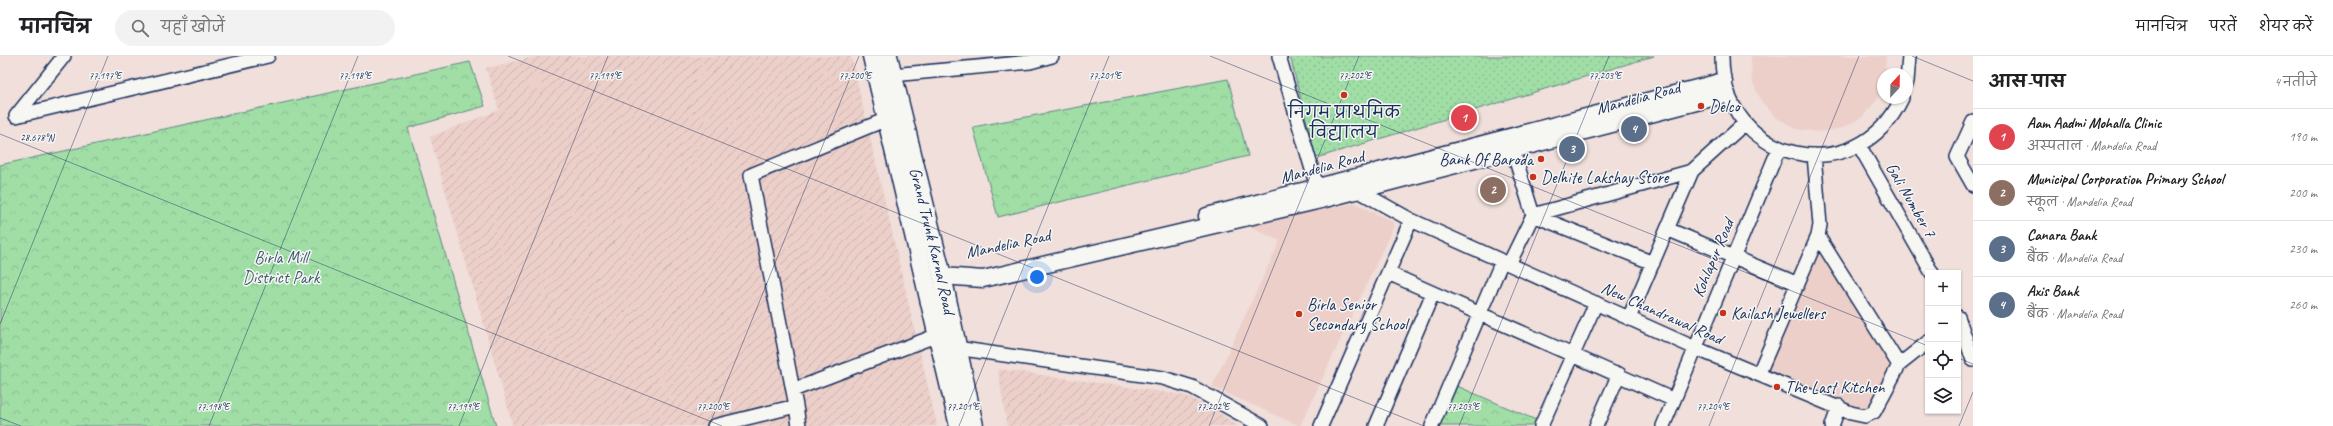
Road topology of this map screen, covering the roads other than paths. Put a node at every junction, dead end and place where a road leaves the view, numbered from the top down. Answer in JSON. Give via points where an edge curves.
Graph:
{"nodes":[{"id":1,"x":64,"y":56,"type":"edge"},
{"id":2,"x":268,"y":56,"type":"edge"},
{"id":3,"x":872,"y":56,"type":"edge"},
{"id":4,"x":888,"y":56,"type":"edge"},
{"id":5,"x":1052,"y":56,"type":"edge"},
{"id":6,"x":1279,"y":56,"type":"edge"},
{"id":7,"x":1722,"y":56,"type":"edge"},
{"id":8,"x":1909,"y":56,"type":"edge"},
{"id":9,"x":1029,"y":59,"type":"edge"},
{"id":10,"x":1908,"y":68,"type":"edge"},
{"id":11,"x":892,"y":75,"type":"junction"},
{"id":12,"x":1726,"y":87,"type":"junction"},
{"id":13,"x":1898,"y":104,"type":"edge"},
{"id":14,"x":887,"y":119,"type":"junction"},
{"id":15,"x":1973,"y":122,"type":"edge"},
{"id":16,"x":1745,"y":123,"type":"junction"},
{"id":17,"x":1859,"y":145,"type":"junction"},
{"id":18,"x":1779,"y":148,"type":"junction"},
{"id":19,"x":1513,"y":151,"type":"junction"},
{"id":20,"x":1814,"y":155,"type":"junction"},
{"id":21,"x":1692,"y":171,"type":"junction"},
{"id":22,"x":1973,"y":185,"type":"edge"},
{"id":23,"x":1359,"y":191,"type":"junction"},
{"id":24,"x":1319,"y":194,"type":"junction"},
{"id":25,"x":1532,"y":215,"type":"junction"},
{"id":26,"x":1411,"y":220,"type":"junction"},
{"id":27,"x":1667,"y":229,"type":"junction"},
{"id":28,"x":1818,"y":236,"type":"junction"},
{"id":29,"x":1732,"y":256,"type":"junction"},
{"id":30,"x":1505,"y":262,"type":"junction"},
{"id":31,"x":1653,"y":263,"type":"junction"},
{"id":32,"x":1930,"y":270,"type":"edge"},
{"id":33,"x":1388,"y":273,"type":"junction"},
{"id":34,"x":934,"y":278,"type":"junction"},
{"id":35,"x":1798,"y":284,"type":"junction"},
{"id":36,"x":1433,"y":293,"type":"junction"},
{"id":37,"x":1596,"y":303,"type":"junction"},
{"id":38,"x":1479,"y":313,"type":"junction"},
{"id":39,"x":1629,"y":318,"type":"junction"},
{"id":40,"x":1961,"y":327,"type":"edge"},
{"id":41,"x":938,"y":335,"type":"junction"},
{"id":42,"x":1925,"y":344,"type":"edge"},
{"id":43,"x":956,"y":348,"type":"junction"},
{"id":44,"x":1695,"y":348,"type":"junction"},
{"id":45,"x":1572,"y":354,"type":"junction"},
{"id":46,"x":1973,"y":360,"type":"edge"},
{"id":47,"x":1899,"y":365,"type":"junction"},
{"id":48,"x":1619,"y":374,"type":"junction"},
{"id":49,"x":1759,"y":374,"type":"junction"},
{"id":50,"x":793,"y":390,"type":"junction"},
{"id":51,"x":1674,"y":400,"type":"junction"},
{"id":52,"x":796,"y":406,"type":"junction"},
{"id":53,"x":1839,"y":406,"type":"junction"},
{"id":54,"x":714,"y":426,"type":"edge"},
{"id":55,"x":799,"y":426,"type":"edge"},
{"id":56,"x":959,"y":426,"type":"edge"},
{"id":57,"x":974,"y":426,"type":"edge"},
{"id":58,"x":1262,"y":426,"type":"edge"},
{"id":59,"x":1321,"y":426,"type":"edge"},
{"id":60,"x":1376,"y":426,"type":"edge"},
{"id":61,"x":1432,"y":426,"type":"edge"},
{"id":62,"x":1541,"y":426,"type":"edge"},
{"id":63,"x":1596,"y":426,"type":"edge"},
{"id":64,"x":1663,"y":426,"type":"edge"},
{"id":65,"x":1832,"y":426,"type":"edge"}],
"edges":[{"from":1,"to":2,"type":"street","via":[[16,116]]},
{"from":3,"to":14,"type":"main road","name":"Grand Trunk Karnal Road"},
{"from":4,"to":11,"type":"main road","name":"Grand Trunk Karnal Road"},
{"from":5,"to":9,"type":"street"},
{"from":6,"to":24,"type":"street"},
{"from":7,"to":12,"type":"street"},
{"from":8,"to":10,"type":"street"},
{"from":9,"to":11,"type":"street"},
{"from":11,"to":34,"type":"main road","name":"Grand Trunk Karnal Road"},
{"from":12,"to":16,"type":"street"},
{"from":12,"to":19,"type":"street","name":"Mandelia Road"},
{"from":12,"to":24,"type":"street","name":"Mandelia Road"},
{"from":13,"to":17,"type":"street","via":[[1886,124]]},
{"from":14,"to":34,"type":"main road","name":"Grand Trunk Karnal Road"},
{"from":14,"to":50,"type":"street","via":[[751,175]]},
{"from":15,"to":22,"type":"street","via":[[1957,157]]},
{"from":16,"to":18,"type":"street","via":[[1764,140]]},
{"from":16,"to":21,"type":"street"},
{"from":17,"to":20,"type":"street","via":[[1830,154]]},
{"from":17,"to":32,"type":"street","name":"Gali Number 7"},
{"from":18,"to":20,"type":"street"},
{"from":18,"to":29,"type":"street","name":"Kohlapur Road"},
{"from":19,"to":23,"type":"street","name":"Mandelia Road"},
{"from":19,"to":25,"type":"street"},
{"from":20,"to":28,"type":"street","via":[[1820,225]]},
{"from":21,"to":25,"type":"street"},
{"from":21,"to":27,"type":"street"},
{"from":23,"to":24,"type":"street","name":"Mandelia Road"},
{"from":23,"to":26,"type":"street","name":"New Chandrawal Road"},
{"from":24,"to":34,"type":"street","name":"Mandelia Road","via":[[983,279]]},
{"from":25,"to":30,"type":"street"},
{"from":25,"to":31,"type":"street"},
{"from":26,"to":30,"type":"street","name":"New Chandrawal Road"},
{"from":26,"to":33,"type":"street"},
{"from":27,"to":29,"type":"street"},
{"from":27,"to":31,"type":"street"},
{"from":28,"to":35,"type":"street"},
{"from":28,"to":47,"type":"street"},
{"from":29,"to":35,"type":"street"},
{"from":29,"to":44,"type":"street","name":"Kohlapur Road"},
{"from":30,"to":37,"type":"street","name":"New Chandrawal Road"},
{"from":30,"to":38,"type":"street"},
{"from":31,"to":39,"type":"street"},
{"from":33,"to":36,"type":"street"},
{"from":33,"to":59,"type":"street"},
{"from":34,"to":41,"type":"main road","name":"Grand Trunk Karnal Road"},
{"from":34,"to":43,"type":"main road","name":"Grand Trunk Karnal Road"},
{"from":35,"to":49,"type":"street"},
{"from":36,"to":38,"type":"street"},
{"from":36,"to":60,"type":"street"},
{"from":37,"to":39,"type":"street","name":"New Chandrawal Road"},
{"from":37,"to":45,"type":"street"},
{"from":38,"to":45,"type":"street"},
{"from":38,"to":61,"type":"street"},
{"from":39,"to":44,"type":"street","name":"New Chandrawal Road"},
{"from":40,"to":46,"type":"street"},
{"from":41,"to":50,"type":"street"},
{"from":41,"to":56,"type":"main road","name":"Grand Trunk Karnal Road"},
{"from":42,"to":47,"type":"street","name":"New Chandrawal Road"},
{"from":43,"to":57,"type":"main road","name":"Grand Trunk Karnal Road"},
{"from":43,"to":58,"type":"street","via":[[1163,378],[1192,387]]},
{"from":44,"to":49,"type":"street","name":"New Chandrawal Road"},
{"from":44,"to":51,"type":"street","name":"Kohlapur Road"},
{"from":45,"to":48,"type":"street"},
{"from":45,"to":62,"type":"street"},
{"from":47,"to":53,"type":"street","name":"New Chandrawal Road","via":[[1874,412],[1864,416],[1851,413]]},
{"from":48,"to":51,"type":"street"},
{"from":48,"to":63,"type":"street"},
{"from":49,"to":53,"type":"street","name":"New Chandrawal Road"},
{"from":50,"to":52,"type":"street"},
{"from":51,"to":64,"type":"street","name":"Kohlapur Road"},
{"from":52,"to":54,"type":"street"},
{"from":52,"to":55,"type":"street"},
{"from":53,"to":65,"type":"street"}]}
